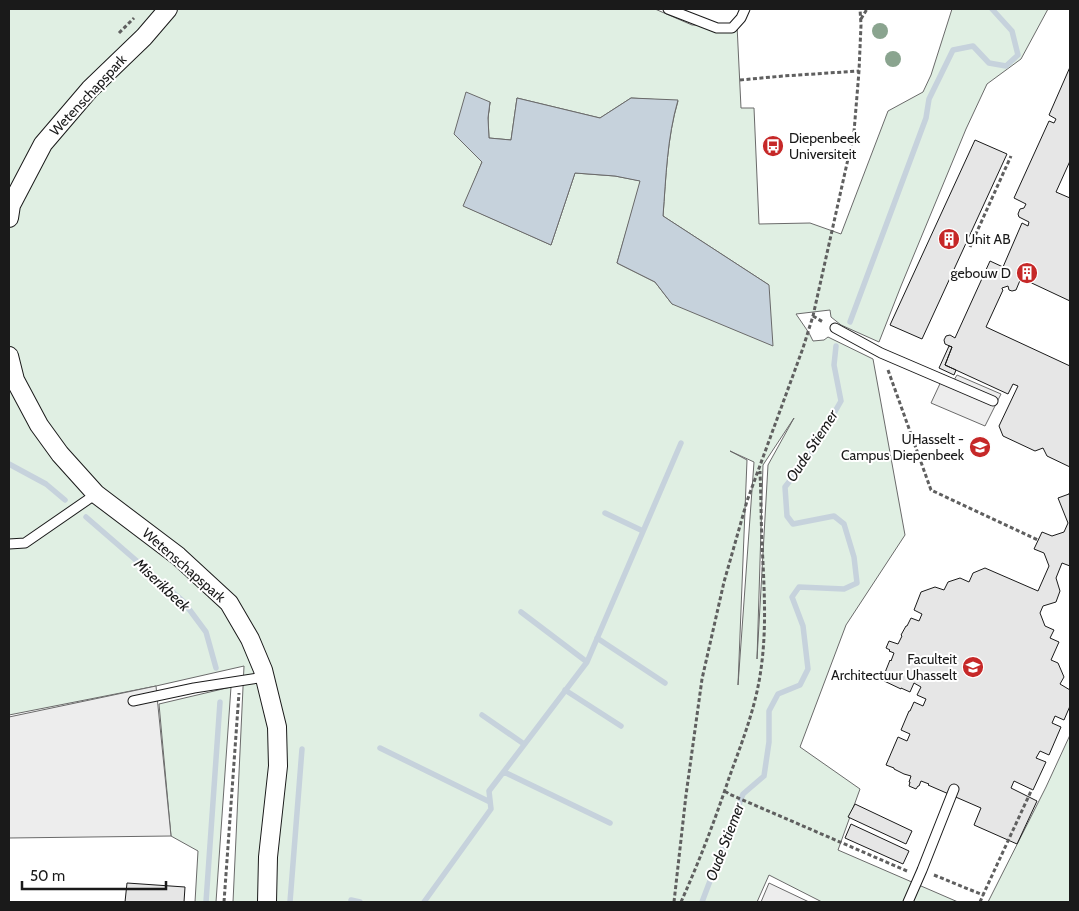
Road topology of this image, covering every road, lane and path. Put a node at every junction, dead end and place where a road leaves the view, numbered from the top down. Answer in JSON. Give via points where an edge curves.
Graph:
{"nodes":[{"id":1,"x":168,"y":9,"type":"edge"},
{"id":2,"x":668,"y":9,"type":"edge"},
{"id":3,"x":745,"y":9,"type":"edge"},
{"id":4,"x":860,"y":9,"type":"edge"},
{"id":5,"x":866,"y":9,"type":"edge"},
{"id":6,"x":860,"y":20,"type":"junction"},
{"id":7,"x":859,"y":72,"type":"junction"},
{"id":8,"x":740,"y":80,"type":"dead end"},
{"id":9,"x":1012,"y":156,"type":"dead end"},
{"id":10,"x":9,"y":218,"type":"edge"},
{"id":11,"x":970,"y":247,"type":"dead end"},
{"id":12,"x":835,"y":328,"type":"dead end"},
{"id":13,"x":881,"y":353,"type":"junction"},
{"id":14,"x":9,"y":356,"type":"edge"},
{"id":15,"x":993,"y":401,"type":"dead end"},
{"id":16,"x":760,"y":468,"type":"junction"},
{"id":17,"x":96,"y":494,"type":"junction"},
{"id":18,"x":1038,"y":540,"type":"dead end"},
{"id":19,"x":9,"y":544,"type":"edge"},
{"id":20,"x":265,"y":677,"type":"junction"},
{"id":21,"x":240,"y":681,"type":"junction"},
{"id":22,"x":133,"y":701,"type":"dead end"},
{"id":23,"x":954,"y":789,"type":"dead end"},
{"id":24,"x":1032,"y":789,"type":"dead end"},
{"id":25,"x":725,"y":791,"type":"junction"},
{"id":26,"x":920,"y":873,"type":"junction"},
{"id":27,"x":983,"y":895,"type":"junction"},
{"id":28,"x":224,"y":902,"type":"edge"},
{"id":29,"x":267,"y":902,"type":"edge"},
{"id":30,"x":674,"y":902,"type":"edge"},
{"id":31,"x":681,"y":902,"type":"edge"},
{"id":32,"x":908,"y":902,"type":"edge"},
{"id":33,"x":980,"y":902,"type":"edge"}],
"edges":[{"from":1,"to":10,"type":"street","name":"Wetenschapspark","via":[[90,89],[43,144],[12,205]]},
{"from":2,"to":3,"type":"lane","via":[[717,28],[732,28]]},
{"from":4,"to":6,"type":"path"},
{"from":5,"to":6,"type":"path"},
{"from":6,"to":7,"type":"path"},
{"from":7,"to":8,"type":"path"},
{"from":7,"to":16,"type":"path","via":[[854,132],[813,316]]},
{"from":9,"to":11,"type":"path"},
{"from":12,"to":13,"type":"lane"},
{"from":13,"to":15,"type":"lane"},
{"from":13,"to":18,"type":"path","via":[[931,490]]},
{"from":14,"to":17,"type":"street","name":"Wetenschapspark","via":[[15,380],[39,424],[60,454]]},
{"from":16,"to":25,"type":"path","via":[[765,590],[761,668],[749,724]]},
{"from":16,"to":30,"type":"path","via":[[724,582],[702,679]]},
{"from":17,"to":19,"type":"lane","via":[[24,543]]},
{"from":17,"to":20,"type":"street","name":"Wetenschapspark","via":[[178,556],[229,603],[250,638]]},
{"from":20,"to":21,"type":"lane"},
{"from":20,"to":29,"type":"street","name":"Wetenschapspark","via":[[277,727],[278,766],[268,857]]},
{"from":21,"to":22,"type":"lane"},
{"from":21,"to":28,"type":"path"},
{"from":23,"to":26,"type":"lane"},
{"from":24,"to":27,"type":"path"},
{"from":25,"to":26,"type":"path"},
{"from":25,"to":31,"type":"path"},
{"from":26,"to":27,"type":"path"},
{"from":26,"to":32,"type":"lane"},
{"from":27,"to":33,"type":"path"}]}
